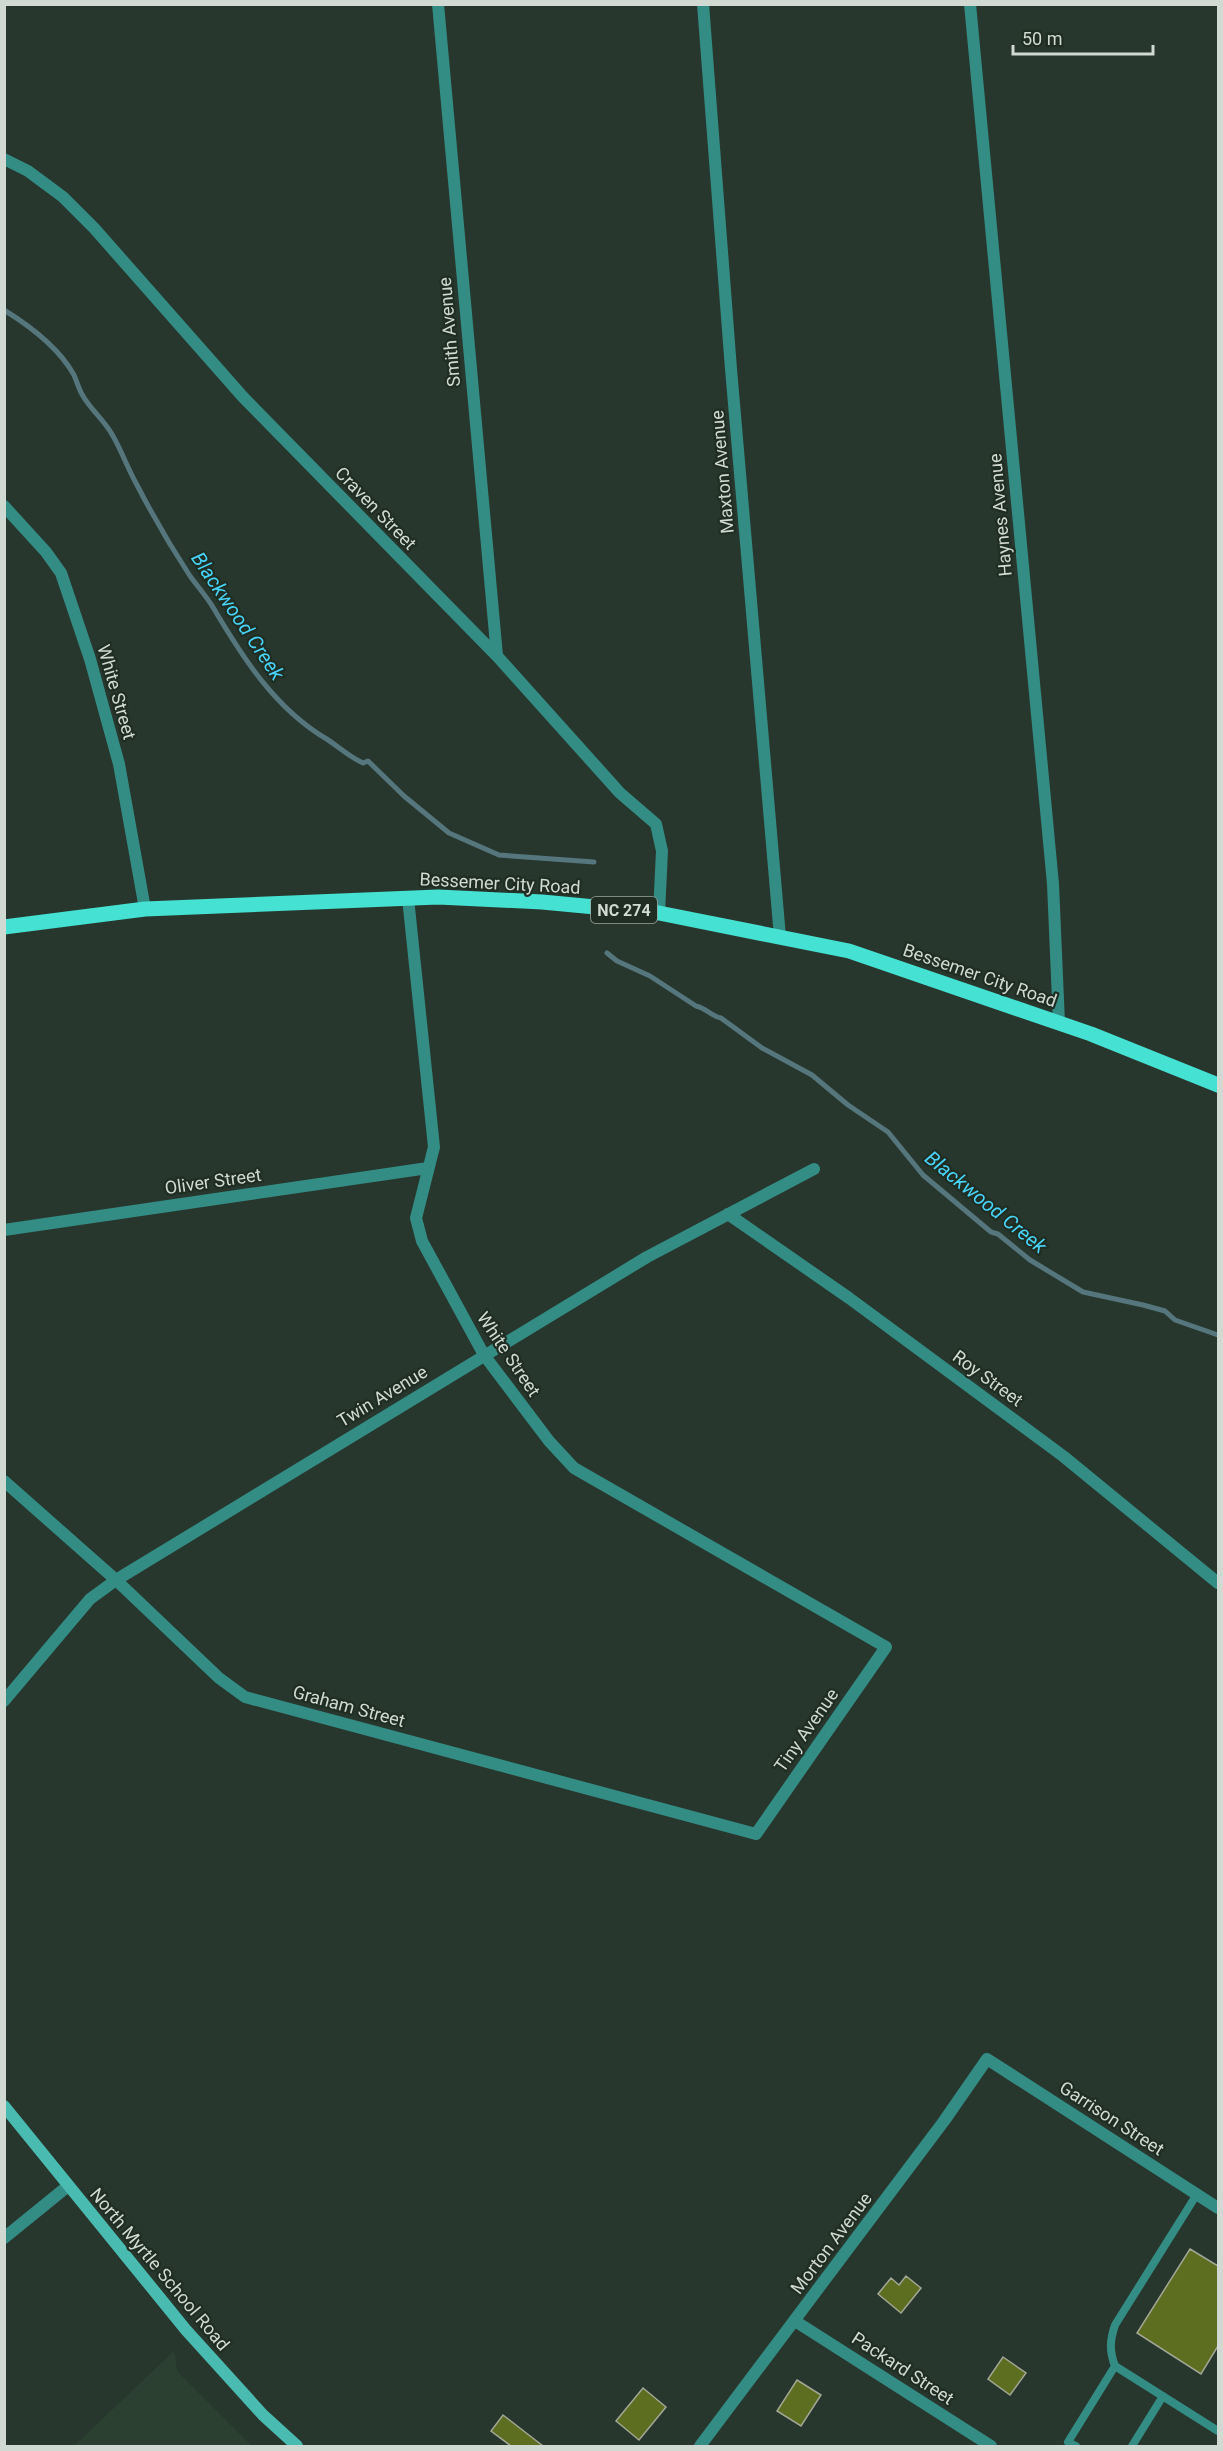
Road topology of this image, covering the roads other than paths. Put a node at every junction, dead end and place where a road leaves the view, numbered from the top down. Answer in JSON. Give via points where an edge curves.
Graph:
{"nodes":[{"id":1,"x":438,"y":4,"type":"edge"},
{"id":2,"x":703,"y":4,"type":"edge"},
{"id":3,"x":970,"y":4,"type":"edge"},
{"id":4,"x":4,"y":159,"type":"edge"},
{"id":5,"x":4,"y":506,"type":"edge"},
{"id":6,"x":497,"y":656,"type":"junction"},
{"id":7,"x":408,"y":898,"type":"junction"},
{"id":8,"x":145,"y":909,"type":"junction"},
{"id":9,"x":659,"y":913,"type":"junction"},
{"id":10,"x":4,"y":927,"type":"edge"},
{"id":11,"x":780,"y":937,"type":"junction"},
{"id":12,"x":1059,"y":1023,"type":"junction"},
{"id":13,"x":1218,"y":1085,"type":"edge"},
{"id":14,"x":428,"y":1168,"type":"junction"},
{"id":15,"x":814,"y":1169,"type":"dead end"},
{"id":16,"x":728,"y":1214,"type":"junction"},
{"id":17,"x":4,"y":1230,"type":"edge"},
{"id":18,"x":484,"y":1355,"type":"junction"},
{"id":19,"x":4,"y":1481,"type":"edge"},
{"id":20,"x":116,"y":1580,"type":"junction"},
{"id":21,"x":1218,"y":1583,"type":"edge"},
{"id":22,"x":886,"y":1647,"type":"joint"},
{"id":23,"x":4,"y":1701,"type":"edge"},
{"id":24,"x":756,"y":1834,"type":"joint"},
{"id":25,"x":987,"y":2059,"type":"joint"},
{"id":26,"x":4,"y":2106,"type":"edge"},
{"id":27,"x":68,"y":2186,"type":"junction"},
{"id":28,"x":1197,"y":2194,"type":"junction"},
{"id":29,"x":1218,"y":2208,"type":"edge"},
{"id":30,"x":4,"y":2238,"type":"edge"},
{"id":31,"x":795,"y":2321,"type":"junction"},
{"id":32,"x":1115,"y":2366,"type":"junction"},
{"id":33,"x":1164,"y":2396,"type":"junction"},
{"id":34,"x":1218,"y":2431,"type":"edge"},
{"id":35,"x":297,"y":2446,"type":"edge"},
{"id":36,"x":700,"y":2446,"type":"edge"},
{"id":37,"x":991,"y":2446,"type":"edge"},
{"id":38,"x":1076,"y":2446,"type":"edge"},
{"id":39,"x":1132,"y":2446,"type":"edge"}],
"edges":[{"from":1,"to":6,"type":"street","name":"Smith Avenue"},
{"from":2,"to":11,"type":"street","name":"Maxton Avenue"},
{"from":3,"to":12,"type":"street","name":"Haynes Avenue","via":[[1052,872]]},
{"from":4,"to":6,"type":"street","name":"Craven Street","via":[[63,197],[94,228],[243,397]]},
{"from":5,"to":8,"type":"street","name":"White Street","via":[[62,573],[119,764]]},
{"from":6,"to":9,"type":"street","name":"Craven Street","via":[[621,793],[656,824],[662,851]]},
{"from":7,"to":8,"type":"main road","name":"Bessemer City Road","number":"NC 274"},
{"from":7,"to":9,"type":"main road","name":"Bessemer City Road","number":"NC 274","via":[[491,898]]},
{"from":7,"to":14,"type":"street","name":"White Street","via":[[434,1147]]},
{"from":8,"to":10,"type":"main road","name":"Bessemer City Road","number":"NC 274"},
{"from":9,"to":11,"type":"main road","name":"Bessemer City Road","number":"NC 274"},
{"from":11,"to":12,"type":"main road","name":"Bessemer City Road","number":"NC 274","via":[[849,951]]},
{"from":12,"to":13,"type":"main road","name":"Bessemer City Road","number":"NC 274"},
{"from":14,"to":17,"type":"street","name":"Oliver Street"},
{"from":14,"to":18,"type":"street","name":"White Street","via":[[416,1218],[422,1241]]},
{"from":15,"to":16,"type":"street","name":"Twin Avenue"},
{"from":16,"to":18,"type":"street","name":"Twin Avenue","via":[[647,1257]]},
{"from":16,"to":21,"type":"street","name":"Roy Street","via":[[1063,1456]]},
{"from":18,"to":20,"type":"street","name":"Twin Avenue"},
{"from":18,"to":22,"type":"street","name":"White Street","via":[[574,1468]]},
{"from":19,"to":20,"type":"street","name":"Graham Street"},
{"from":20,"to":23,"type":"street","name":"Twin Avenue","via":[[90,1599]]},
{"from":20,"to":24,"type":"street","name":"Graham Street","via":[[219,1678],[245,1697]]},
{"from":22,"to":24,"type":"street","name":"Tiny Avenue"},
{"from":25,"to":28,"type":"street","name":"Garrison Street"},
{"from":25,"to":31,"type":"street","name":"Morton Avenue"},
{"from":26,"to":27,"type":"main road","name":"North Myrtle School Road"},
{"from":27,"to":30,"type":"street"},
{"from":27,"to":35,"type":"main road","name":"North Myrtle School Road","via":[[186,2330],[263,2415]]},
{"from":28,"to":29,"type":"street","name":"Garrison Street"},
{"from":28,"to":32,"type":"lane","via":[[1115,2325],[1110,2340]]},
{"from":31,"to":36,"type":"street","name":"Morton Avenue"},
{"from":31,"to":37,"type":"street","name":"Packard Street"},
{"from":32,"to":33,"type":"lane"},
{"from":32,"to":38,"type":"lane","via":[[1068,2442]]},
{"from":33,"to":34,"type":"lane"},
{"from":33,"to":39,"type":"lane"}]}
